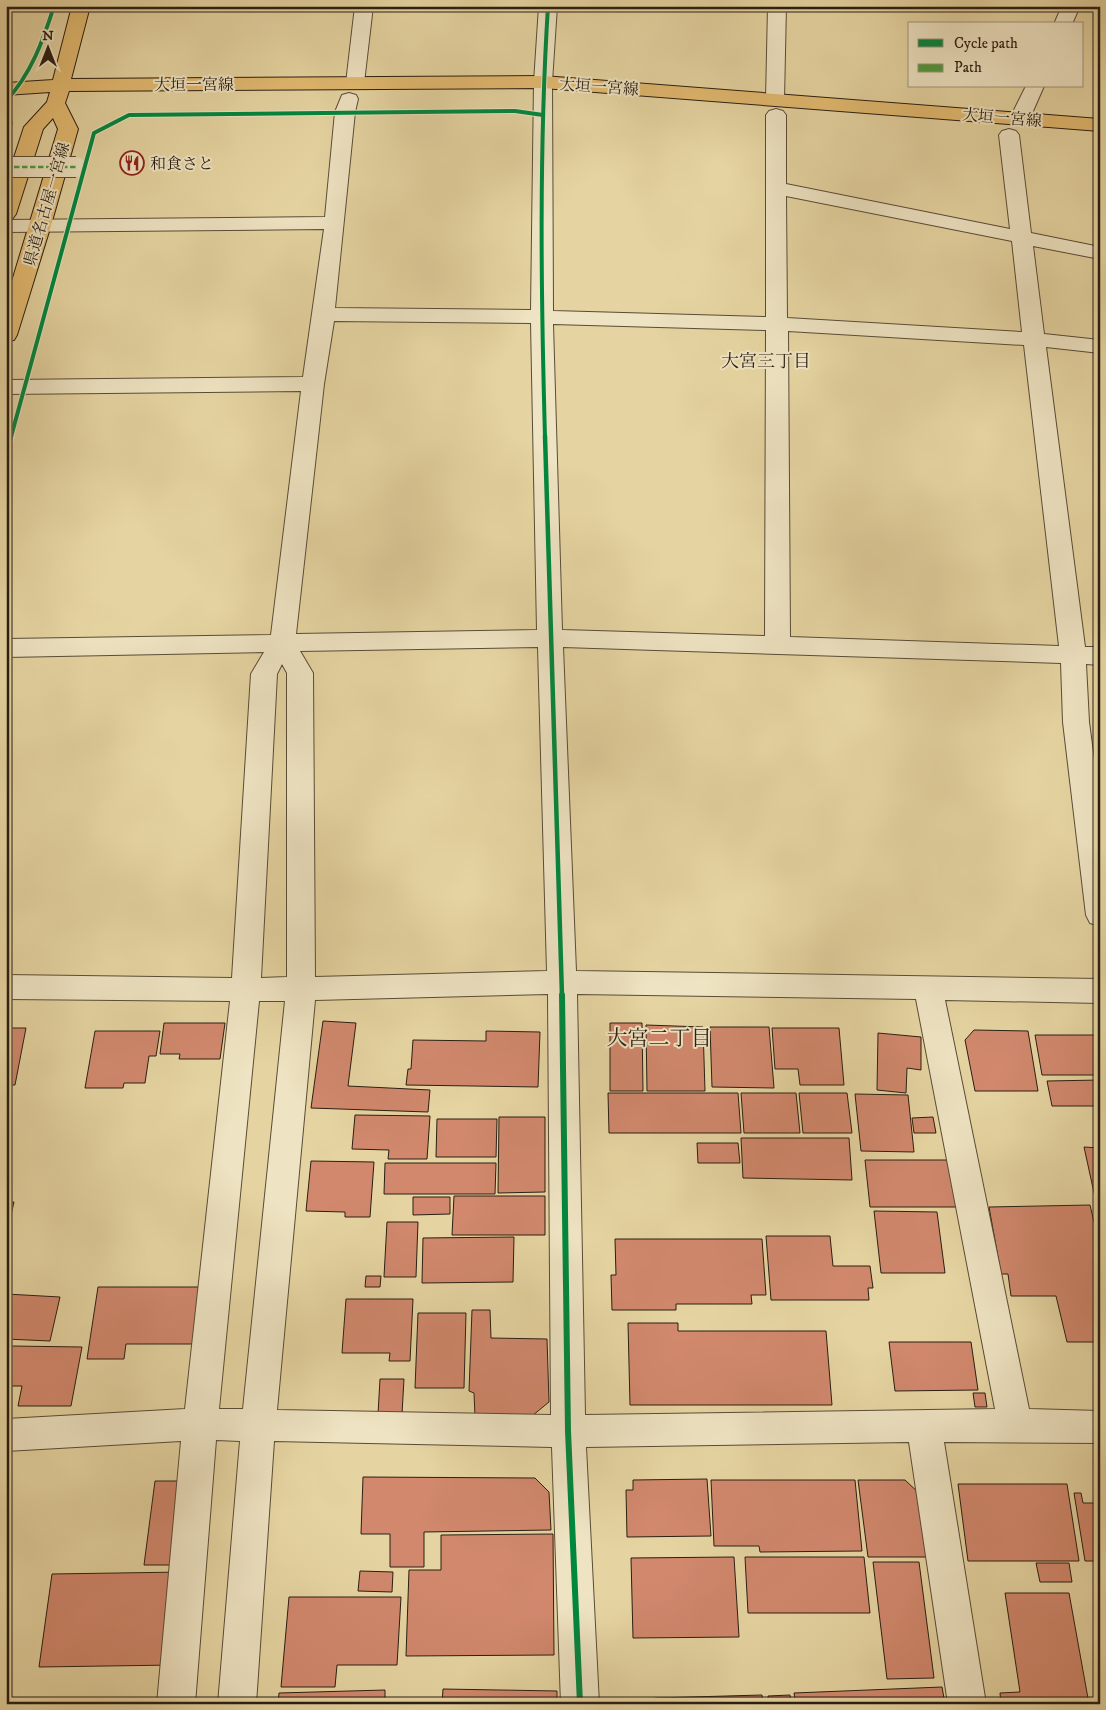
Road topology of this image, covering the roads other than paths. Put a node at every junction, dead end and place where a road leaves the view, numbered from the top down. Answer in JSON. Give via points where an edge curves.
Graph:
{"nodes":[{"id":1,"x":82,"y":6,"type":"edge"},
{"id":2,"x":364,"y":6,"type":"edge"},
{"id":3,"x":548,"y":6,"type":"edge"},
{"id":4,"x":778,"y":6,"type":"edge"},
{"id":5,"x":1071,"y":6,"type":"edge"},
{"id":6,"x":1064,"y":22,"type":"edge"},
{"id":7,"x":1034,"y":88,"type":"edge"},
{"id":8,"x":6,"y":89,"type":"edge"},
{"id":9,"x":352,"y":91,"type":"junction"},
{"id":10,"x":59,"y":94,"type":"junction"},
{"id":11,"x":555,"y":96,"type":"junction"},
{"id":12,"x":6,"y":104,"type":"edge"},
{"id":13,"x":776,"y":107,"type":"junction"},
{"id":14,"x":1100,"y":124,"type":"edge"},
{"id":15,"x":1014,"y":127,"type":"junction"},
{"id":16,"x":1100,"y":142,"type":"edge"},
{"id":17,"x":6,"y":167,"type":"edge"},
{"id":18,"x":76,"y":167,"type":"dead end"},
{"id":19,"x":777,"y":188,"type":"junction"},
{"id":20,"x":6,"y":214,"type":"edge"},
{"id":21,"x":335,"y":223,"type":"junction"},
{"id":22,"x":42,"y":225,"type":"junction"},
{"id":23,"x":6,"y":226,"type":"edge"},
{"id":24,"x":1022,"y":237,"type":"junction"},
{"id":25,"x":1100,"y":253,"type":"edge"},
{"id":26,"x":324,"y":314,"type":"junction"},
{"id":27,"x":542,"y":316,"type":"junction"},
{"id":28,"x":777,"y":323,"type":"junction"},
{"id":29,"x":6,"y":334,"type":"edge"},
{"id":30,"x":1034,"y":338,"type":"junction"},
{"id":31,"x":1100,"y":347,"type":"edge"},
{"id":32,"x":312,"y":384,"type":"junction"},
{"id":33,"x":6,"y":387,"type":"edge"},
{"id":34,"x":550,"y":638,"type":"junction"},
{"id":35,"x":282,"y":643,"type":"junction"},
{"id":36,"x":778,"y":644,"type":"junction"},
{"id":37,"x":6,"y":648,"type":"edge"},
{"id":38,"x":1073,"y":655,"type":"junction"},
{"id":39,"x":1100,"y":656,"type":"edge"},
{"id":40,"x":1100,"y":915,"type":"edge"},
{"id":41,"x":562,"y":982,"type":"junction"},
{"id":42,"x":6,"y":987,"type":"edge"},
{"id":43,"x":301,"y":989,"type":"junction"},
{"id":44,"x":928,"y":989,"type":"junction"},
{"id":45,"x":246,"y":990,"type":"junction"},
{"id":46,"x":1100,"y":991,"type":"edge"},
{"id":47,"x":200,"y":1424,"type":"junction"},
{"id":48,"x":1015,"y":1425,"type":"junction"},
{"id":49,"x":258,"y":1426,"type":"junction"},
{"id":50,"x":924,"y":1426,"type":"junction"},
{"id":51,"x":1100,"y":1427,"type":"edge"},
{"id":52,"x":568,"y":1431,"type":"junction"},
{"id":53,"x":6,"y":1435,"type":"edge"},
{"id":54,"x":176,"y":1704,"type":"edge"},
{"id":55,"x":237,"y":1704,"type":"edge"},
{"id":56,"x":580,"y":1704,"type":"edge"},
{"id":57,"x":967,"y":1704,"type":"edge"}],
"edges":[{"from":1,"to":10,"type":"main road","name":"県道名古屋一宮線"},
{"from":2,"to":9,"type":"street"},
{"from":3,"to":11,"type":"street"},
{"from":4,"to":13,"type":"street"},
{"from":5,"to":6,"type":"street"},
{"from":7,"to":15,"type":"street"},
{"from":8,"to":10,"type":"main road","name":"大垣一宮線"},
{"from":9,"to":10,"type":"main road","name":"大垣一宮線"},
{"from":9,"to":11,"type":"main road","name":"大垣一宮線"},
{"from":9,"to":21,"type":"street","via":[[345,112]]},
{"from":10,"to":12,"type":"main road","name":"大垣一宮線"},
{"from":10,"to":20,"type":"main road","name":"県道名古屋一宮線","via":[[34,127]]},
{"from":10,"to":22,"type":"main road","name":"県道名古屋一宮線","via":[[68,129]]},
{"from":11,"to":13,"type":"main road","name":"大垣一宮線"},
{"from":11,"to":13,"type":"main road","name":"大垣一宮線"},
{"from":11,"to":27,"type":"street"},
{"from":13,"to":15,"type":"main road","name":"大垣一宮線"},
{"from":13,"to":19,"type":"street"},
{"from":14,"to":15,"type":"main road","name":"大垣一宮線"},
{"from":15,"to":16,"type":"main road","name":"大垣一宮線"},
{"from":15,"to":24,"type":"street"},
{"from":17,"to":18,"type":"street","bridge":true},
{"from":19,"to":24,"type":"street"},
{"from":19,"to":28,"type":"street"},
{"from":21,"to":22,"type":"street"},
{"from":21,"to":26,"type":"street"},
{"from":22,"to":23,"type":"street"},
{"from":22,"to":29,"type":"main road","name":"県道名古屋一宮線"},
{"from":24,"to":25,"type":"street"},
{"from":24,"to":30,"type":"street"},
{"from":26,"to":27,"type":"street"},
{"from":26,"to":32,"type":"street"},
{"from":27,"to":28,"type":"street"},
{"from":27,"to":34,"type":"street"},
{"from":28,"to":30,"type":"street"},
{"from":28,"to":36,"type":"street"},
{"from":30,"to":31,"type":"street"},
{"from":30,"to":38,"type":"street"},
{"from":32,"to":33,"type":"street"},
{"from":32,"to":35,"type":"street"},
{"from":34,"to":35,"type":"street"},
{"from":34,"to":36,"type":"street"},
{"from":34,"to":41,"type":"street"},
{"from":35,"to":37,"type":"street"},
{"from":35,"to":43,"type":"street","via":[[300,673]]},
{"from":35,"to":45,"type":"street","via":[[264,674]]},
{"from":36,"to":38,"type":"street"},
{"from":38,"to":39,"type":"street"},
{"from":38,"to":40,"type":"street","via":[[1076,722]]},
{"from":41,"to":43,"type":"street"},
{"from":41,"to":44,"type":"street"},
{"from":41,"to":52,"type":"street"},
{"from":42,"to":45,"type":"street"},
{"from":43,"to":45,"type":"street"},
{"from":43,"to":49,"type":"street"},
{"from":44,"to":46,"type":"street"},
{"from":44,"to":48,"type":"street"},
{"from":45,"to":47,"type":"street"},
{"from":47,"to":49,"type":"street"},
{"from":47,"to":53,"type":"street"},
{"from":47,"to":54,"type":"street"},
{"from":48,"to":50,"type":"street"},
{"from":48,"to":51,"type":"street"},
{"from":49,"to":52,"type":"street"},
{"from":49,"to":55,"type":"street"},
{"from":50,"to":52,"type":"street"},
{"from":50,"to":57,"type":"street"},
{"from":52,"to":56,"type":"street"}]}
